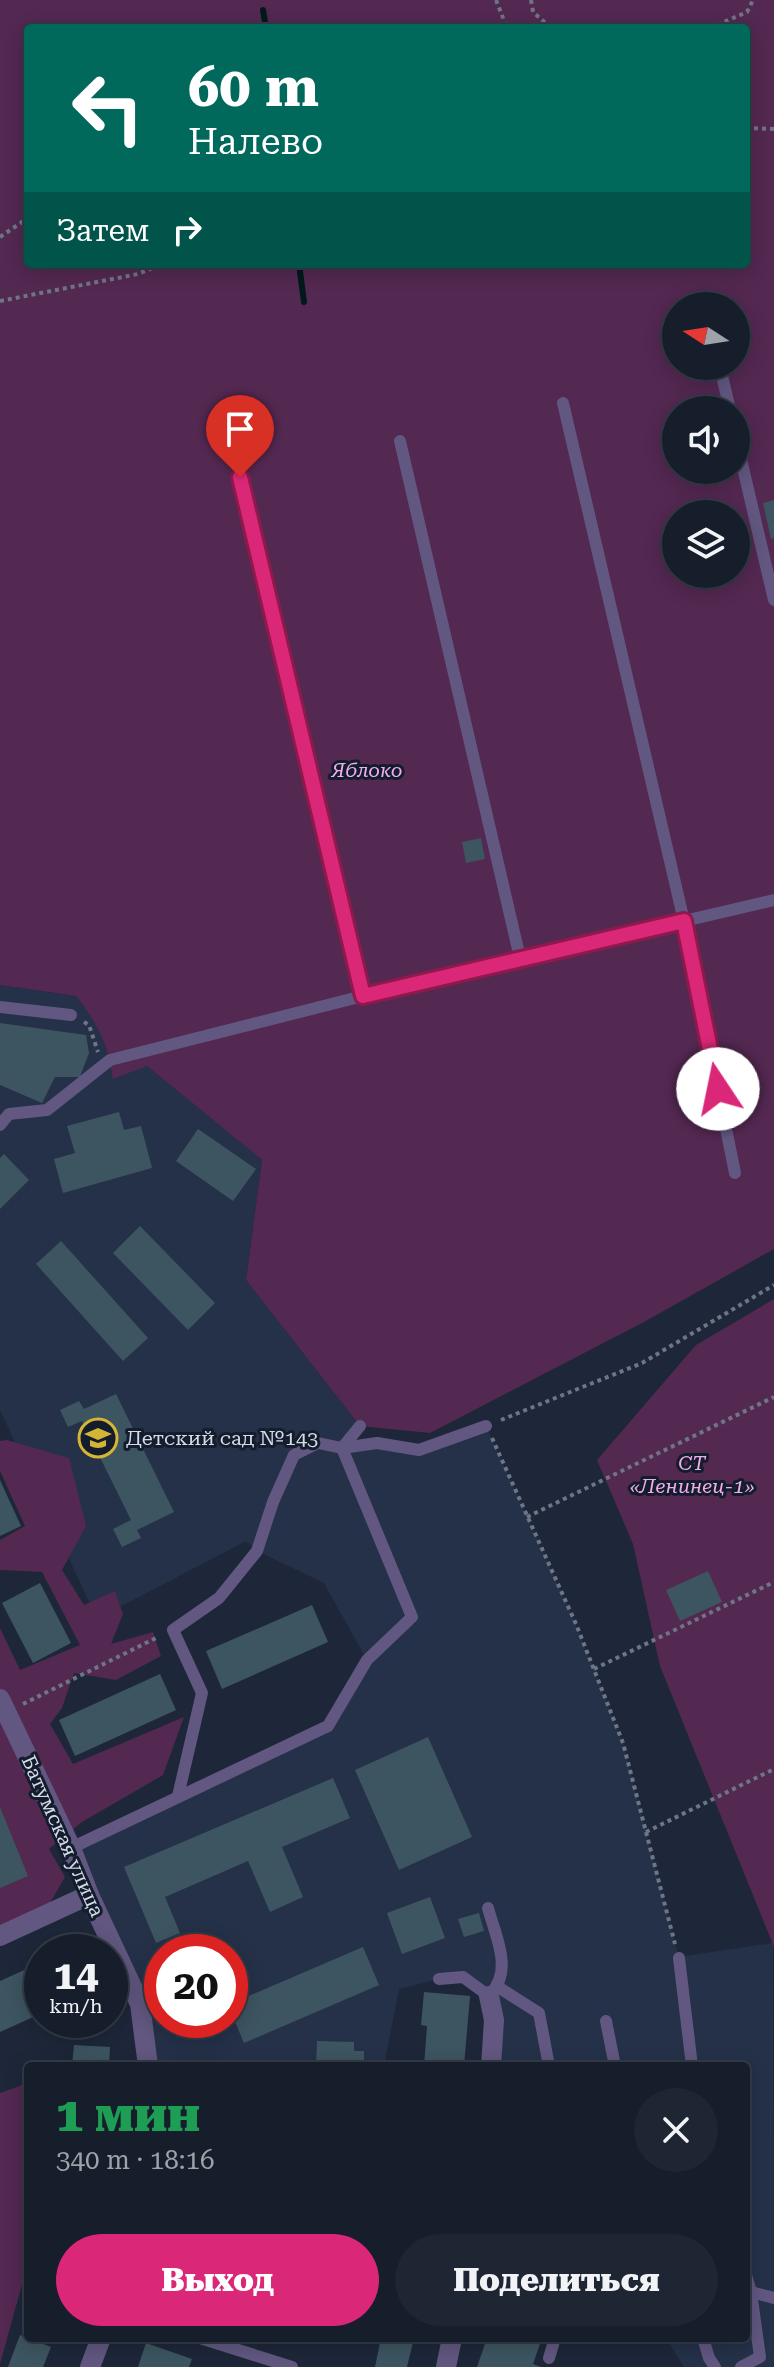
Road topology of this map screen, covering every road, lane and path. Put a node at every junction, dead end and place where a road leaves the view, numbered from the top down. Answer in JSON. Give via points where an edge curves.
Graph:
{"nodes":[{"id":1,"x":496,"y":0,"type":"edge"},
{"id":2,"x":531,"y":0,"type":"edge"},
{"id":3,"x":753,"y":0,"type":"edge"},
{"id":4,"x":505,"y":24,"type":"edge"},
{"id":5,"x":546,"y":24,"type":"edge"},
{"id":6,"x":719,"y":24,"type":"edge"},
{"id":7,"x":750,"y":128,"type":"edge"},
{"id":8,"x":774,"y":129,"type":"edge"},
{"id":9,"x":24,"y":221,"type":"edge"},
{"id":10,"x":0,"y":237,"type":"edge"},
{"id":11,"x":152,"y":268,"type":"edge"},
{"id":12,"x":0,"y":301,"type":"edge"},
{"id":13,"x":563,"y":403,"type":"dead end"},
{"id":14,"x":400,"y":441,"type":"dead end"},
{"id":15,"x":240,"y":477,"type":"dead end"},
{"id":16,"x":747,"y":484,"type":"edge"},
{"id":17,"x":774,"y":600,"type":"edge"},
{"id":18,"x":774,"y":900,"type":"edge"},
{"id":19,"x":684,"y":921,"type":"junction"},
{"id":20,"x":520,"y":958,"type":"junction"},
{"id":21,"x":363,"y":996,"type":"junction"},
{"id":22,"x":0,"y":1007,"type":"edge"},
{"id":23,"x":71,"y":1015,"type":"joint"},
{"id":24,"x":102,"y":1066,"type":"junction"},
{"id":25,"x":5,"y":1109,"type":"edge"},
{"id":26,"x":0,"y":1125,"type":"edge"},
{"id":27,"x":735,"y":1173,"type":"dead end"},
{"id":28,"x":774,"y":1285,"type":"edge"},
{"id":29,"x":774,"y":1397,"type":"edge"},
{"id":30,"x":360,"y":1426,"type":"dead end"},
{"id":31,"x":486,"y":1426,"type":"junction"},
{"id":32,"x":342,"y":1448,"type":"junction"},
{"id":33,"x":527,"y":1517,"type":"junction"},
{"id":34,"x":774,"y":1582,"type":"edge"},
{"id":35,"x":173,"y":1630,"type":"junction"},
{"id":36,"x":594,"y":1669,"type":"junction"},
{"id":37,"x":3,"y":1706,"type":"edge"},
{"id":38,"x":774,"y":1769,"type":"edge"},
{"id":39,"x":178,"y":1796,"type":"junction"},
{"id":40,"x":646,"y":1832,"type":"junction"},
{"id":41,"x":71,"y":1848,"type":"junction"},
{"id":42,"x":89,"y":1895,"type":"junction"},
{"id":43,"x":488,"y":1908,"type":"dead end"},
{"id":44,"x":0,"y":1936,"type":"edge"},
{"id":45,"x":679,"y":1958,"type":"joint"},
{"id":46,"x":439,"y":1979,"type":"dead end"},
{"id":47,"x":494,"y":1992,"type":"junction"},
{"id":48,"x":606,"y":2021,"type":"dead end"},
{"id":49,"x":147,"y":2062,"type":"edge"},
{"id":50,"x":491,"y":2062,"type":"edge"},
{"id":51,"x":548,"y":2062,"type":"edge"},
{"id":52,"x":614,"y":2062,"type":"edge"},
{"id":53,"x":692,"y":2062,"type":"edge"},
{"id":54,"x":750,"y":2289,"type":"edge"},
{"id":55,"x":751,"y":2292,"type":"junction"},
{"id":56,"x":774,"y":2298,"type":"edge"},
{"id":57,"x":99,"y":2342,"type":"edge"},
{"id":58,"x":213,"y":2342,"type":"edge"},
{"id":59,"x":451,"y":2342,"type":"edge"},
{"id":60,"x":554,"y":2342,"type":"edge"},
{"id":61,"x":704,"y":2342,"type":"edge"},
{"id":62,"x":549,"y":2358,"type":"dead end"},
{"id":63,"x":90,"y":2367,"type":"edge"},
{"id":64,"x":292,"y":2367,"type":"edge"},
{"id":65,"x":446,"y":2367,"type":"edge"},
{"id":66,"x":715,"y":2367,"type":"edge"},
{"id":67,"x":741,"y":2367,"type":"edge"}],
"edges":[{"from":1,"to":4,"type":"path"},
{"from":2,"to":5,"type":"path","via":[[533,12]]},
{"from":3,"to":6,"type":"path","via":[[747,12]]},
{"from":7,"to":8,"type":"path"},
{"from":9,"to":10,"type":"path"},
{"from":11,"to":12,"type":"path"},
{"from":13,"to":19,"type":"lane"},
{"from":14,"to":20,"type":"lane"},
{"from":15,"to":21,"type":"lane"},
{"from":16,"to":17,"type":"lane"},
{"from":18,"to":19,"type":"lane"},
{"from":19,"to":20,"type":"lane"},
{"from":19,"to":27,"type":"lane"},
{"from":20,"to":21,"type":"lane"},
{"from":21,"to":24,"type":"lane"},
{"from":22,"to":23,"type":"lane"},
{"from":23,"to":24,"type":"path","via":[[89,1025]]},
{"from":24,"to":25,"type":"lane","via":[[47,1110]]},
{"from":25,"to":26,"type":"lane"},
{"from":28,"to":31,"type":"path","via":[[642,1363]]},
{"from":29,"to":33,"type":"path"},
{"from":30,"to":32,"type":"lane"},
{"from":31,"to":32,"type":"lane","via":[[419,1450],[377,1443]]},
{"from":31,"to":33,"type":"path"},
{"from":32,"to":35,"type":"lane","via":[[318,1443],[294,1455],[257,1551],[219,1598]]},
{"from":32,"to":39,"type":"lane","via":[[412,1617],[367,1660],[328,1726]]},
{"from":33,"to":36,"type":"path"},
{"from":34,"to":36,"type":"path"},
{"from":35,"to":37,"type":"path"},
{"from":35,"to":39,"type":"lane","via":[[202,1693]]},
{"from":36,"to":40,"type":"path","via":[[623,1743]]},
{"from":37,"to":41,"type":"street","name":"Батумская улица"},
{"from":38,"to":40,"type":"path"},
{"from":39,"to":41,"type":"lane"},
{"from":40,"to":45,"type":"path"},
{"from":41,"to":42,"type":"street","name":"Батумская улица"},
{"from":42,"to":44,"type":"street"},
{"from":42,"to":49,"type":"street","name":"Батумская улица","via":[[140,2004]]},
{"from":43,"to":47,"type":"lane","via":[[503,1962]]},
{"from":45,"to":53,"type":"lane"},
{"from":46,"to":47,"type":"lane","via":[[463,1977]]},
{"from":47,"to":50,"type":"street"},
{"from":47,"to":51,"type":"lane","via":[[539,2013]]},
{"from":48,"to":52,"type":"lane"},
{"from":54,"to":55,"type":"lane"},
{"from":55,"to":56,"type":"lane"},
{"from":55,"to":67,"type":"lane","via":[[760,2357]]},
{"from":57,"to":63,"type":"street"},
{"from":58,"to":64,"type":"lane"},
{"from":59,"to":65,"type":"street"},
{"from":60,"to":62,"type":"lane"},
{"from":61,"to":66,"type":"lane"}]}
